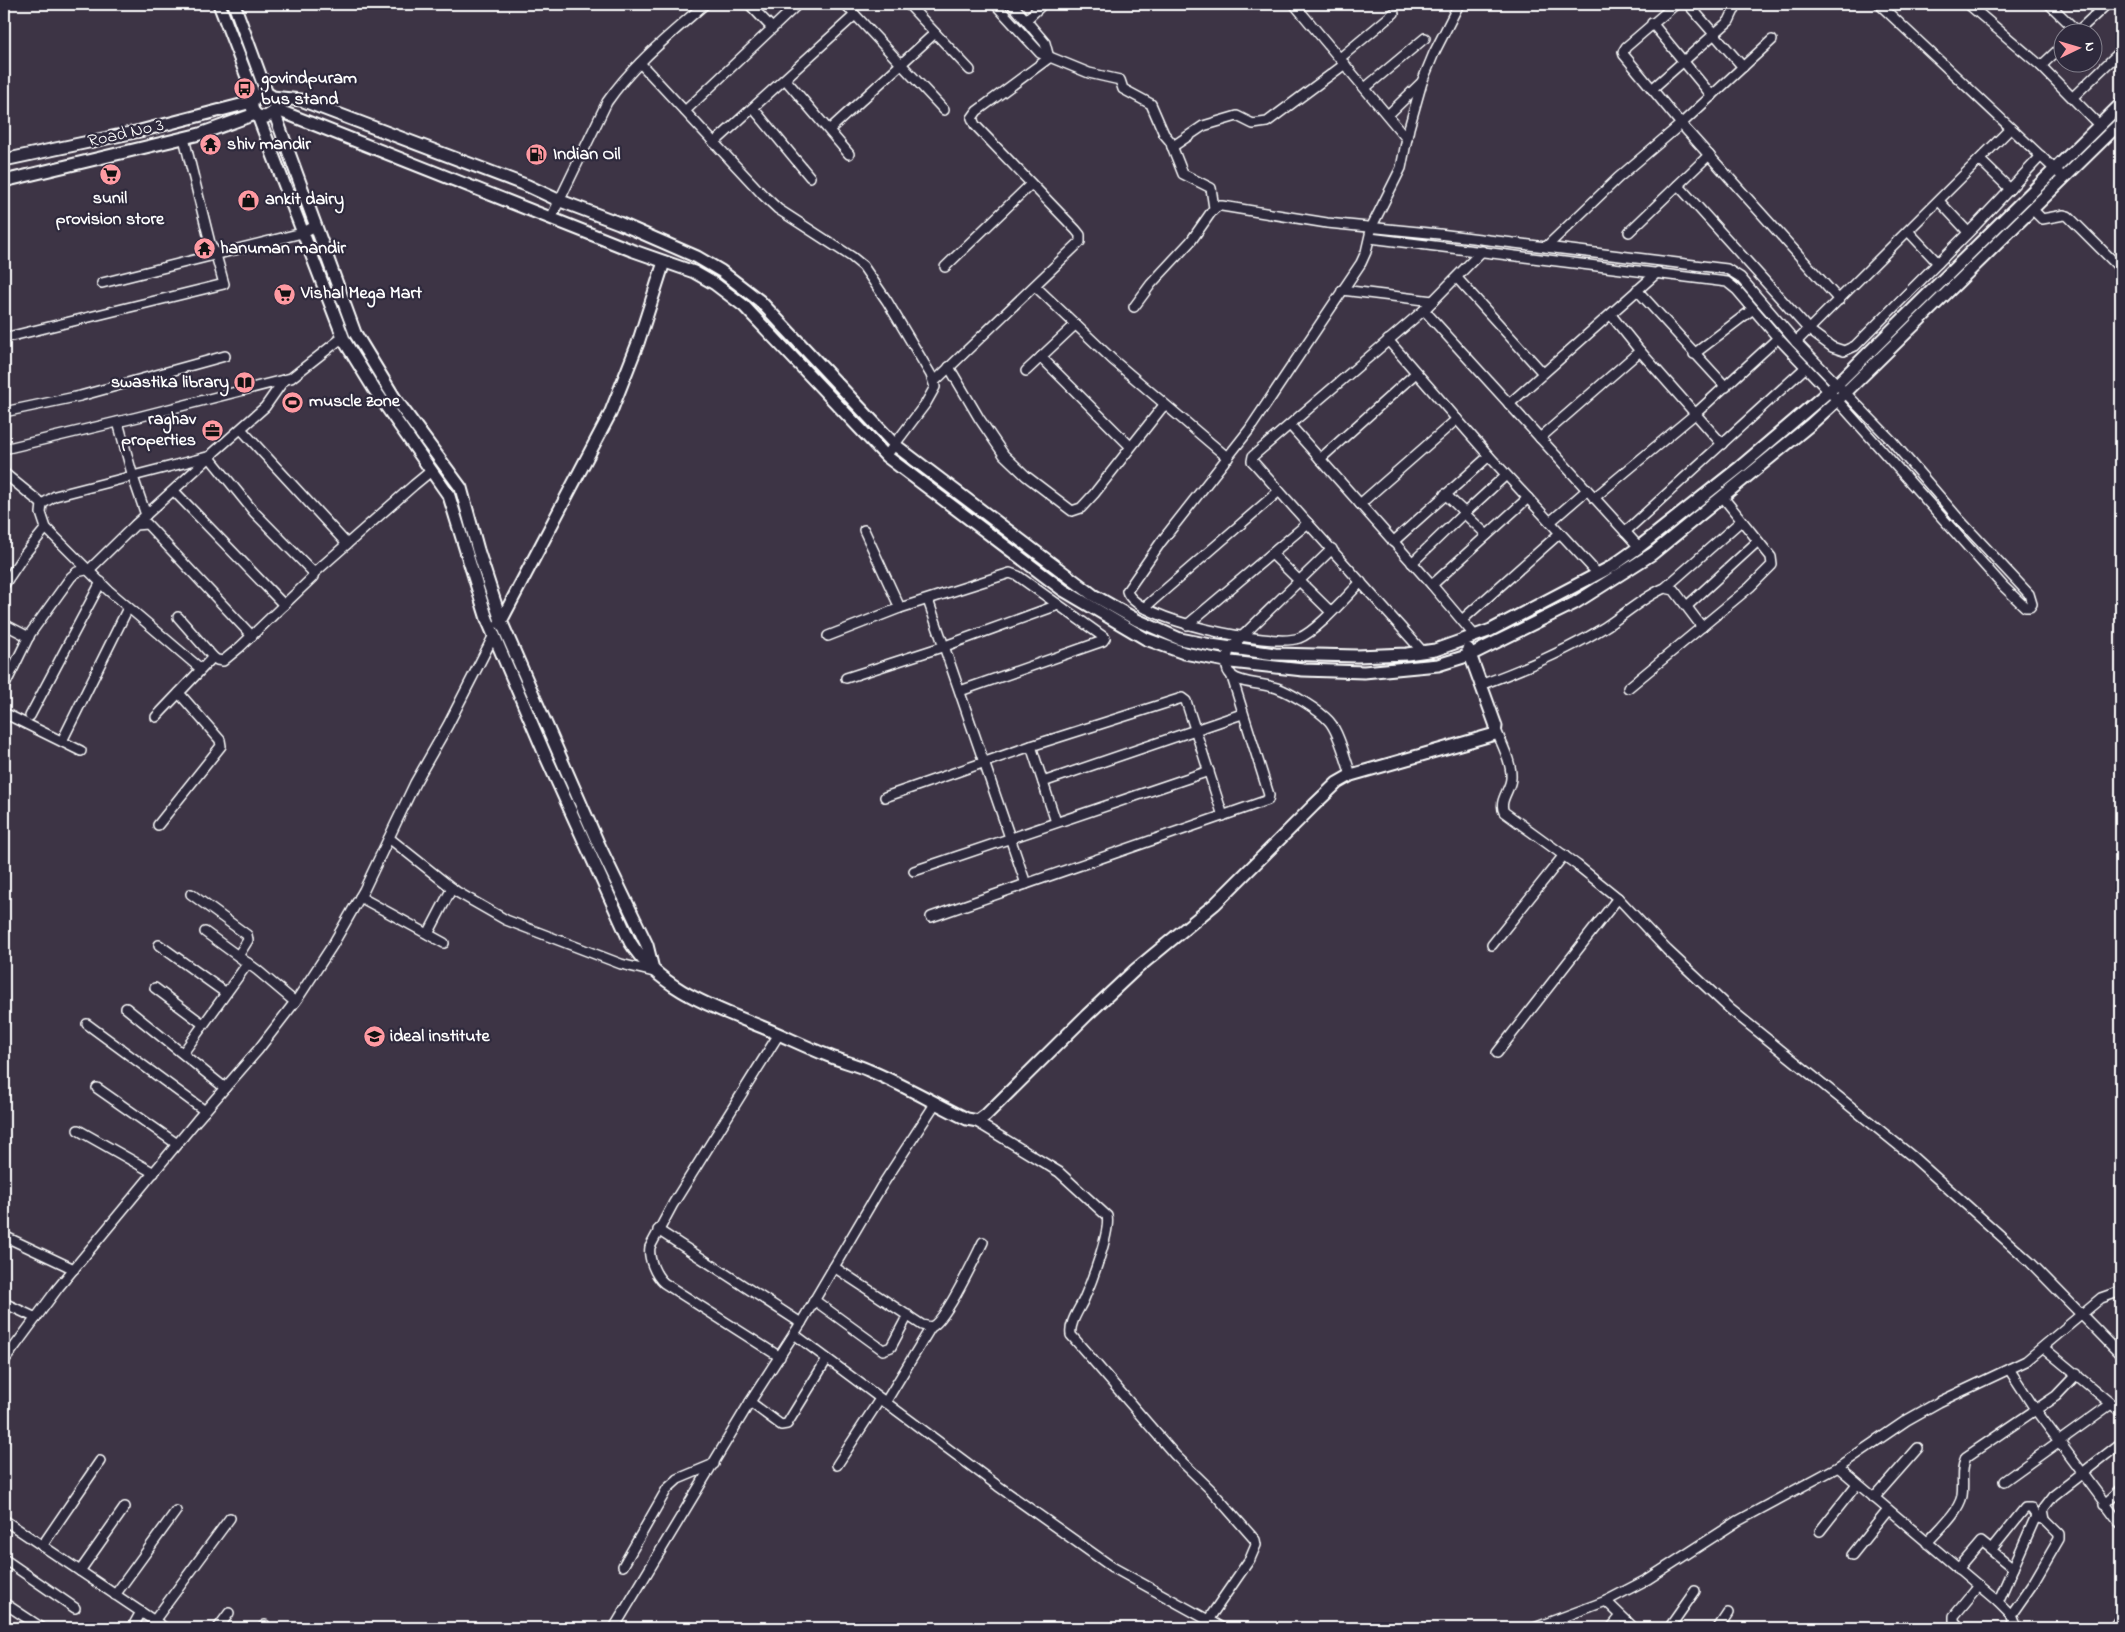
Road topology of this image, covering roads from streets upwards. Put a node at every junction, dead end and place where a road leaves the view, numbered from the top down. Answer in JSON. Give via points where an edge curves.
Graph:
{"nodes":[{"id":1,"x":219,"y":4,"type":"edge"},
{"id":2,"x":234,"y":4,"type":"edge"},
{"id":3,"x":704,"y":4,"type":"edge"},
{"id":4,"x":749,"y":4,"type":"edge"},
{"id":5,"x":798,"y":4,"type":"edge"},
{"id":6,"x":845,"y":4,"type":"edge"},
{"id":7,"x":908,"y":4,"type":"edge"},
{"id":8,"x":995,"y":4,"type":"edge"},
{"id":9,"x":1012,"y":4,"type":"edge"},
{"id":10,"x":1043,"y":4,"type":"edge"},
{"id":11,"x":1294,"y":4,"type":"edge"},
{"id":12,"x":1459,"y":4,"type":"edge"},
{"id":13,"x":1676,"y":4,"type":"edge"},
{"id":14,"x":1688,"y":4,"type":"edge"},
{"id":15,"x":1737,"y":4,"type":"edge"},
{"id":16,"x":1879,"y":4,"type":"edge"},
{"id":17,"x":1968,"y":4,"type":"edge"},
{"id":18,"x":2049,"y":4,"type":"edge"},
{"id":19,"x":2106,"y":4,"type":"edge"},
{"id":20,"x":1394,"y":12,"type":"dead end"},
{"id":21,"x":855,"y":15,"type":"junction"},
{"id":22,"x":1026,"y":20,"type":"junction"},
{"id":23,"x":2067,"y":22,"type":"edge"},
{"id":24,"x":2087,"y":22,"type":"edge"},
{"id":25,"x":1652,"y":24,"type":"junction"},
{"id":26,"x":772,"y":28,"type":"junction"},
{"id":27,"x":935,"y":33,"type":"junction"},
{"id":28,"x":1714,"y":35,"type":"junction"},
{"id":29,"x":1425,"y":38,"type":"dead end"},
{"id":30,"x":1772,"y":40,"type":"dead end"},
{"id":31,"x":2121,"y":51,"type":"edge"},
{"id":32,"x":2052,"y":56,"type":"edge"},
{"id":33,"x":1049,"y":58,"type":"junction"},
{"id":34,"x":1342,"y":61,"type":"junction"},
{"id":35,"x":1683,"y":61,"type":"junction"},
{"id":36,"x":640,"y":62,"type":"junction"},
{"id":37,"x":901,"y":65,"type":"junction"},
{"id":38,"x":2041,"y":66,"type":"junction"},
{"id":39,"x":1743,"y":67,"type":"junction"},
{"id":40,"x":970,"y":70,"type":"dead end"},
{"id":41,"x":785,"y":80,"type":"junction"},
{"id":42,"x":1422,"y":82,"type":"junction"},
{"id":43,"x":1365,"y":88,"type":"junction"},
{"id":44,"x":1652,"y":89,"type":"junction"},
{"id":45,"x":270,"y":96,"type":"junction"},
{"id":46,"x":1712,"y":96,"type":"junction"},
{"id":47,"x":2073,"y":97,"type":"junction"},
{"id":48,"x":253,"y":100,"type":"junction"},
{"id":49,"x":2121,"y":104,"type":"edge"},
{"id":50,"x":753,"y":108,"type":"junction"},
{"id":51,"x":944,"y":110,"type":"dead end"},
{"id":52,"x":274,"y":111,"type":"junction"},
{"id":53,"x":685,"y":111,"type":"junction"},
{"id":54,"x":256,"y":115,"type":"junction"},
{"id":55,"x":1388,"y":115,"type":"junction"},
{"id":56,"x":2121,"y":122,"type":"edge"},
{"id":57,"x":1681,"y":124,"type":"junction"},
{"id":58,"x":2100,"y":125,"type":"junction"},
{"id":59,"x":2010,"y":129,"type":"junction"},
{"id":60,"x":829,"y":130,"type":"junction"},
{"id":61,"x":184,"y":138,"type":"junction"},
{"id":62,"x":1407,"y":139,"type":"junction"},
{"id":63,"x":714,"y":144,"type":"junction"},
{"id":64,"x":1172,"y":147,"type":"junction"},
{"id":65,"x":849,"y":154,"type":"dead end"},
{"id":66,"x":1709,"y":155,"type":"junction"},
{"id":67,"x":2041,"y":156,"type":"junction"},
{"id":68,"x":4,"y":160,"type":"edge"},
{"id":69,"x":1980,"y":160,"type":"junction"},
{"id":70,"x":2060,"y":174,"type":"junction"},
{"id":71,"x":810,"y":177,"type":"dead end"},
{"id":72,"x":4,"y":181,"type":"edge"},
{"id":73,"x":1031,"y":184,"type":"junction"},
{"id":74,"x":1678,"y":185,"type":"junction"},
{"id":75,"x":2010,"y":190,"type":"junction"},
{"id":76,"x":558,"y":200,"type":"junction"},
{"id":77,"x":1939,"y":202,"type":"junction"},
{"id":78,"x":1214,"y":208,"type":"junction"},
{"id":79,"x":2032,"y":209,"type":"junction"},
{"id":80,"x":551,"y":218,"type":"junction"},
{"id":81,"x":315,"y":226,"type":"junction"},
{"id":82,"x":1372,"y":226,"type":"junction"},
{"id":83,"x":1908,"y":231,"type":"junction"},
{"id":84,"x":1629,"y":232,"type":"dead end"},
{"id":85,"x":1968,"y":232,"type":"junction"},
{"id":86,"x":302,"y":233,"type":"junction"},
{"id":87,"x":1370,"y":238,"type":"junction"},
{"id":88,"x":668,"y":245,"type":"junction"},
{"id":89,"x":1546,"y":247,"type":"junction"},
{"id":90,"x":1482,"y":252,"type":"junction"},
{"id":91,"x":216,"y":255,"type":"junction"},
{"id":92,"x":664,"y":262,"type":"junction"},
{"id":93,"x":1938,"y":263,"type":"junction"},
{"id":94,"x":945,"y":267,"type":"dead end"},
{"id":95,"x":2121,"y":270,"type":"edge"},
{"id":96,"x":1658,"y":272,"type":"junction"},
{"id":97,"x":1457,"y":278,"type":"junction"},
{"id":98,"x":102,"y":283,"type":"dead end"},
{"id":99,"x":1035,"y":286,"type":"junction"},
{"id":100,"x":1342,"y":290,"type":"junction"},
{"id":101,"x":1637,"y":290,"type":"junction"},
{"id":102,"x":1839,"y":300,"type":"junction"},
{"id":103,"x":1433,"y":301,"type":"junction"},
{"id":104,"x":1134,"y":307,"type":"dead end"},
{"id":105,"x":1753,"y":309,"type":"junction"},
{"id":106,"x":1424,"y":310,"type":"junction"},
{"id":107,"x":1611,"y":315,"type":"junction"},
{"id":108,"x":1076,"y":324,"type":"junction"},
{"id":109,"x":1809,"y":330,"type":"junction"},
{"id":110,"x":343,"y":337,"type":"junction"},
{"id":111,"x":4,"y":338,"type":"edge"},
{"id":112,"x":1778,"y":338,"type":"junction"},
{"id":113,"x":1388,"y":340,"type":"junction"},
{"id":114,"x":1796,"y":342,"type":"junction"},
{"id":115,"x":1640,"y":351,"type":"junction"},
{"id":116,"x":1694,"y":354,"type":"junction"},
{"id":117,"x":225,"y":356,"type":"dead end"},
{"id":118,"x":1041,"y":357,"type":"junction"},
{"id":119,"x":950,"y":367,"type":"junction"},
{"id":120,"x":1806,"y":367,"type":"junction"},
{"id":121,"x":1026,"y":371,"type":"dead end"},
{"id":122,"x":1416,"y":373,"type":"junction"},
{"id":123,"x":1543,"y":374,"type":"junction"},
{"id":124,"x":284,"y":380,"type":"junction"},
{"id":125,"x":934,"y":381,"type":"junction"},
{"id":126,"x":1726,"y":387,"type":"junction"},
{"id":127,"x":1837,"y":392,"type":"junction"},
{"id":128,"x":1164,"y":404,"type":"junction"},
{"id":129,"x":1509,"y":404,"type":"junction"},
{"id":130,"x":4,"y":412,"type":"edge"},
{"id":131,"x":1695,"y":414,"type":"junction"},
{"id":132,"x":1457,"y":419,"type":"junction"},
{"id":133,"x":118,"y":422,"type":"junction"},
{"id":134,"x":1290,"y":425,"type":"junction"},
{"id":135,"x":241,"y":429,"type":"junction"},
{"id":136,"x":1540,"y":438,"type":"junction"},
{"id":137,"x":1722,"y":444,"type":"junction"},
{"id":138,"x":895,"y":445,"type":"junction"},
{"id":139,"x":1130,"y":446,"type":"junction"},
{"id":140,"x":4,"y":449,"type":"edge"},
{"id":141,"x":211,"y":456,"type":"junction"},
{"id":142,"x":886,"y":456,"type":"junction"},
{"id":143,"x":1489,"y":456,"type":"junction"},
{"id":144,"x":1228,"y":458,"type":"junction"},
{"id":145,"x":1320,"y":459,"type":"junction"},
{"id":146,"x":431,"y":471,"type":"junction"},
{"id":147,"x":4,"y":473,"type":"edge"},
{"id":148,"x":1506,"y":474,"type":"junction"},
{"id":149,"x":133,"y":477,"type":"junction"},
{"id":150,"x":1587,"y":490,"type":"junction"},
{"id":151,"x":1279,"y":491,"type":"junction"},
{"id":152,"x":176,"y":492,"type":"dead end"},
{"id":153,"x":1445,"y":494,"type":"junction"},
{"id":154,"x":1722,"y":496,"type":"junction"},
{"id":155,"x":1528,"y":498,"type":"junction"},
{"id":156,"x":1594,"y":498,"type":"junction"},
{"id":157,"x":42,"y":504,"type":"junction"},
{"id":158,"x":1360,"y":504,"type":"junction"},
{"id":159,"x":1465,"y":513,"type":"junction"},
{"id":160,"x":146,"y":515,"type":"junction"},
{"id":161,"x":1550,"y":522,"type":"junction"},
{"id":162,"x":1741,"y":522,"type":"junction"},
{"id":163,"x":1308,"y":523,"type":"junction"},
{"id":164,"x":135,"y":525,"type":"junction"},
{"id":165,"x":46,"y":528,"type":"junction"},
{"id":166,"x":864,"y":530,"type":"dead end"},
{"id":167,"x":1625,"y":532,"type":"junction"},
{"id":168,"x":1560,"y":533,"type":"junction"},
{"id":169,"x":1487,"y":535,"type":"junction"},
{"id":170,"x":1758,"y":541,"type":"junction"},
{"id":171,"x":1393,"y":542,"type":"junction"},
{"id":172,"x":347,"y":544,"type":"junction"},
{"id":173,"x":1639,"y":547,"type":"junction"},
{"id":174,"x":1332,"y":549,"type":"junction"},
{"id":175,"x":1272,"y":554,"type":"junction"},
{"id":176,"x":1412,"y":563,"type":"junction"},
{"id":177,"x":90,"y":570,"type":"junction"},
{"id":178,"x":313,"y":574,"type":"junction"},
{"id":179,"x":1598,"y":574,"type":"junction"},
{"id":180,"x":1300,"y":581,"type":"junction"},
{"id":181,"x":101,"y":582,"type":"junction"},
{"id":182,"x":1362,"y":582,"type":"junction"},
{"id":183,"x":1432,"y":585,"type":"junction"},
{"id":184,"x":4,"y":586,"type":"edge"},
{"id":185,"x":1665,"y":588,"type":"junction"},
{"id":186,"x":928,"y":600,"type":"junction"},
{"id":187,"x":284,"y":605,"type":"junction"},
{"id":188,"x":1058,"y":605,"type":"junction"},
{"id":189,"x":1687,"y":606,"type":"junction"},
{"id":190,"x":128,"y":608,"type":"junction"},
{"id":191,"x":900,"y":608,"type":"junction"},
{"id":192,"x":1144,"y":608,"type":"junction"},
{"id":193,"x":1331,"y":612,"type":"junction"},
{"id":194,"x":178,"y":617,"type":"dead end"},
{"id":195,"x":1462,"y":620,"type":"junction"},
{"id":196,"x":501,"y":621,"type":"junction"},
{"id":197,"x":4,"y":624,"type":"edge"},
{"id":198,"x":1187,"y":625,"type":"junction"},
{"id":199,"x":1702,"y":627,"type":"junction"},
{"id":200,"x":252,"y":636,"type":"junction"},
{"id":201,"x":494,"y":636,"type":"junction"},
{"id":202,"x":828,"y":636,"type":"dead end"},
{"id":203,"x":1243,"y":636,"type":"junction"},
{"id":204,"x":29,"y":637,"type":"junction"},
{"id":205,"x":1470,"y":638,"type":"junction"},
{"id":206,"x":945,"y":646,"type":"junction"},
{"id":207,"x":1230,"y":648,"type":"junction"},
{"id":208,"x":1423,"y":652,"type":"junction"},
{"id":209,"x":1470,"y":655,"type":"junction"},
{"id":210,"x":214,"y":657,"type":"junction"},
{"id":211,"x":1225,"y":661,"type":"junction"},
{"id":212,"x":202,"y":669,"type":"junction"},
{"id":213,"x":1231,"y":674,"type":"junction"},
{"id":214,"x":846,"y":678,"type":"dead end"},
{"id":215,"x":1480,"y":685,"type":"junction"},
{"id":216,"x":4,"y":687,"type":"edge"},
{"id":217,"x":1628,"y":688,"type":"dead end"},
{"id":218,"x":960,"y":691,"type":"junction"},
{"id":219,"x":179,"y":693,"type":"junction"},
{"id":220,"x":4,"y":713,"type":"edge"},
{"id":221,"x":1242,"y":714,"type":"junction"},
{"id":222,"x":30,"y":716,"type":"dead end"},
{"id":223,"x":156,"y":716,"type":"dead end"},
{"id":224,"x":1195,"y":730,"type":"junction"},
{"id":225,"x":1496,"y":732,"type":"junction"},
{"id":226,"x":62,"y":740,"type":"junction"},
{"id":227,"x":1031,"y":746,"type":"junction"},
{"id":228,"x":81,"y":751,"type":"dead end"},
{"id":229,"x":984,"y":762,"type":"junction"},
{"id":230,"x":1209,"y":771,"type":"junction"},
{"id":231,"x":1351,"y":775,"type":"junction"},
{"id":232,"x":1043,"y":782,"type":"junction"},
{"id":233,"x":885,"y":796,"type":"dead end"},
{"id":234,"x":1223,"y":816,"type":"junction"},
{"id":235,"x":1056,"y":822,"type":"junction"},
{"id":236,"x":158,"y":825,"type":"dead end"},
{"id":237,"x":389,"y":838,"type":"junction"},
{"id":238,"x":1009,"y":839,"type":"junction"},
{"id":239,"x":1564,"y":855,"type":"junction"},
{"id":240,"x":914,"y":871,"type":"dead end"},
{"id":241,"x":1026,"y":884,"type":"junction"},
{"id":242,"x":452,"y":888,"type":"junction"},
{"id":243,"x":191,"y":894,"type":"dead end"},
{"id":244,"x":360,"y":898,"type":"junction"},
{"id":245,"x":1618,"y":898,"type":"junction"},
{"id":246,"x":931,"y":917,"type":"dead end"},
{"id":247,"x":205,"y":932,"type":"dead end"},
{"id":248,"x":428,"y":934,"type":"junction"},
{"id":249,"x":444,"y":943,"type":"dead end"},
{"id":250,"x":159,"y":945,"type":"dead end"},
{"id":251,"x":1492,"y":945,"type":"dead end"},
{"id":252,"x":238,"y":956,"type":"junction"},
{"id":253,"x":248,"y":963,"type":"junction"},
{"id":254,"x":656,"y":972,"type":"junction"},
{"id":255,"x":155,"y":988,"type":"dead end"},
{"id":256,"x":226,"y":993,"type":"junction"},
{"id":257,"x":295,"y":1002,"type":"junction"},
{"id":258,"x":126,"y":1008,"type":"dead end"},
{"id":259,"x":87,"y":1024,"type":"dead end"},
{"id":260,"x":203,"y":1024,"type":"junction"},
{"id":261,"x":779,"y":1034,"type":"junction"},
{"id":262,"x":183,"y":1053,"type":"junction"},
{"id":263,"x":1497,"y":1053,"type":"dead end"},
{"id":264,"x":97,"y":1088,"type":"dead end"},
{"id":265,"x":225,"y":1088,"type":"junction"},
{"id":266,"x":935,"y":1104,"type":"junction"},
{"id":267,"x":205,"y":1111,"type":"junction"},
{"id":268,"x":975,"y":1121,"type":"junction"},
{"id":269,"x":78,"y":1130,"type":"dead end"},
{"id":270,"x":177,"y":1144,"type":"junction"},
{"id":271,"x":154,"y":1173,"type":"junction"},
{"id":272,"x":658,"y":1230,"type":"junction"},
{"id":273,"x":4,"y":1236,"type":"edge"},
{"id":274,"x":983,"y":1242,"type":"dead end"},
{"id":275,"x":834,"y":1267,"type":"junction"},
{"id":276,"x":74,"y":1269,"type":"junction"},
{"id":277,"x":2121,"y":1291,"type":"edge"},
{"id":278,"x":814,"y":1300,"type":"junction"},
{"id":279,"x":4,"y":1303,"type":"edge"},
{"id":280,"x":2082,"y":1314,"type":"junction"},
{"id":281,"x":908,"y":1315,"type":"junction"},
{"id":282,"x":36,"y":1318,"type":"junction"},
{"id":283,"x":801,"y":1323,"type":"junction"},
{"id":284,"x":931,"y":1327,"type":"junction"},
{"id":285,"x":794,"y":1334,"type":"junction"},
{"id":286,"x":8,"y":1348,"type":"edge"},
{"id":287,"x":2044,"y":1348,"type":"junction"},
{"id":288,"x":2120,"y":1352,"type":"edge"},
{"id":289,"x":780,"y":1357,"type":"junction"},
{"id":290,"x":828,"y":1359,"type":"junction"},
{"id":291,"x":4,"y":1361,"type":"edge"},
{"id":292,"x":2009,"y":1370,"type":"junction"},
{"id":293,"x":2077,"y":1374,"type":"junction"},
{"id":294,"x":882,"y":1401,"type":"junction"},
{"id":295,"x":750,"y":1402,"type":"junction"},
{"id":296,"x":2111,"y":1404,"type":"junction"},
{"id":297,"x":2035,"y":1409,"type":"junction"},
{"id":298,"x":2121,"y":1412,"type":"edge"},
{"id":299,"x":2058,"y":1441,"type":"junction"},
{"id":300,"x":2121,"y":1444,"type":"edge"},
{"id":301,"x":1918,"y":1448,"type":"dead end"},
{"id":302,"x":100,"y":1461,"type":"dead end"},
{"id":303,"x":714,"y":1464,"type":"junction"},
{"id":304,"x":836,"y":1465,"type":"dead end"},
{"id":305,"x":1838,"y":1467,"type":"junction"},
{"id":306,"x":2082,"y":1474,"type":"junction"},
{"id":307,"x":2004,"y":1480,"type":"dead end"},
{"id":308,"x":1858,"y":1484,"type":"junction"},
{"id":309,"x":2121,"y":1489,"type":"edge"},
{"id":310,"x":1874,"y":1498,"type":"junction"},
{"id":311,"x":2104,"y":1505,"type":"junction"},
{"id":312,"x":125,"y":1507,"type":"dead end"},
{"id":313,"x":1888,"y":1510,"type":"junction"},
{"id":314,"x":176,"y":1511,"type":"dead end"},
{"id":315,"x":2036,"y":1516,"type":"junction"},
{"id":316,"x":230,"y":1518,"type":"dead end"},
{"id":317,"x":4,"y":1520,"type":"edge"},
{"id":318,"x":2045,"y":1520,"type":"junction"},
{"id":319,"x":2121,"y":1525,"type":"edge"},
{"id":320,"x":1820,"y":1531,"type":"dead end"},
{"id":321,"x":1927,"y":1543,"type":"junction"},
{"id":322,"x":42,"y":1546,"type":"junction"},
{"id":323,"x":1992,"y":1549,"type":"junction"},
{"id":324,"x":1852,"y":1555,"type":"dead end"},
{"id":325,"x":4,"y":1559,"type":"edge"},
{"id":326,"x":623,"y":1566,"type":"dead end"},
{"id":327,"x":2013,"y":1568,"type":"junction"},
{"id":328,"x":1958,"y":1569,"type":"junction"},
{"id":329,"x":80,"y":1571,"type":"junction"},
{"id":330,"x":1979,"y":1586,"type":"junction"},
{"id":331,"x":1695,"y":1591,"type":"dead end"},
{"id":332,"x":115,"y":1595,"type":"junction"},
{"id":333,"x":1606,"y":1601,"type":"junction"},
{"id":334,"x":1998,"y":1602,"type":"junction"},
{"id":335,"x":4,"y":1603,"type":"edge"},
{"id":336,"x":75,"y":1608,"type":"dead end"},
{"id":337,"x":141,"y":1612,"type":"junction"},
{"id":338,"x":230,"y":1613,"type":"dead end"},
{"id":339,"x":1728,"y":1614,"type":"dead end"},
{"id":340,"x":2012,"y":1615,"type":"junction"},
{"id":341,"x":1621,"y":1616,"type":"junction"},
{"id":342,"x":2121,"y":1616,"type":"edge"},
{"id":343,"x":1208,"y":1620,"type":"junction"},
{"id":344,"x":154,"y":1621,"type":"junction"},
{"id":345,"x":42,"y":1628,"type":"edge"},
{"id":346,"x":132,"y":1628,"type":"edge"},
{"id":347,"x":165,"y":1628,"type":"edge"},
{"id":348,"x":218,"y":1628,"type":"edge"},
{"id":349,"x":614,"y":1628,"type":"edge"},
{"id":350,"x":1222,"y":1628,"type":"edge"},
{"id":351,"x":1534,"y":1628,"type":"edge"},
{"id":352,"x":1611,"y":1628,"type":"edge"},
{"id":353,"x":1634,"y":1628,"type":"edge"},
{"id":354,"x":1669,"y":1628,"type":"edge"},
{"id":355,"x":1718,"y":1628,"type":"edge"},
{"id":356,"x":1960,"y":1628,"type":"edge"},
{"id":357,"x":2016,"y":1628,"type":"edge"},
{"id":358,"x":2112,"y":1628,"type":"edge"}],
"edges":[{"from":1,"to":48,"type":"street"},
{"from":2,"to":45,"type":"street"},
{"from":3,"to":36,"type":"street"},
{"from":4,"to":26,"type":"street"},
{"from":5,"to":26,"type":"street"},
{"from":6,"to":21,"type":"street"},
{"from":7,"to":27,"type":"street"},
{"from":8,"to":33,"type":"street"},
{"from":9,"to":22,"type":"street"},
{"from":10,"to":22,"type":"street"},
{"from":11,"to":34,"type":"street"},
{"from":12,"to":42,"type":"street"},
{"from":13,"to":25,"type":"street"},
{"from":14,"to":28,"type":"street"},
{"from":15,"to":28,"type":"street","via":[[1732,18]]},
{"from":16,"to":59,"type":"street"},
{"from":17,"to":38,"type":"street"},
{"from":18,"to":23,"type":"street"},
{"from":19,"to":24,"type":"street"},
{"from":20,"to":34,"type":"street"},
{"from":21,"to":37,"type":"street"},
{"from":21,"to":41,"type":"street"},
{"from":22,"to":33,"type":"street","via":[[1045,43]]},
{"from":25,"to":35,"type":"street"},
{"from":25,"to":44,"type":"street","via":[[1623,52]]},
{"from":26,"to":53,"type":"street"},
{"from":27,"to":37,"type":"street"},
{"from":27,"to":40,"type":"street"},
{"from":28,"to":35,"type":"street"},
{"from":28,"to":39,"type":"street"},
{"from":29,"to":43,"type":"street"},
{"from":30,"to":39,"type":"street"},
{"from":31,"to":47,"type":"street"},
{"from":32,"to":38,"type":"street"},
{"from":33,"to":64,"type":"street","via":[[1120,80],[1122,89],[1151,104]]},
{"from":33,"to":73,"type":"street","via":[[983,106],[972,118]]},
{"from":34,"to":43,"type":"street"},
{"from":34,"to":64,"type":"street","via":[[1267,122],[1253,124],[1237,116],[1203,126]]},
{"from":35,"to":44,"type":"street"},
{"from":35,"to":46,"type":"street"},
{"from":36,"to":53,"type":"street"},
{"from":36,"to":76,"type":"street","via":[[606,102]]},
{"from":37,"to":51,"type":"street"},
{"from":37,"to":60,"type":"street"},
{"from":38,"to":47,"type":"street"},
{"from":39,"to":46,"type":"street"},
{"from":41,"to":50,"type":"street"},
{"from":41,"to":60,"type":"street"},
{"from":42,"to":55,"type":"street"},
{"from":42,"to":62,"type":"street"},
{"from":43,"to":55,"type":"street"},
{"from":44,"to":57,"type":"street"},
{"from":45,"to":48,"type":"street","via":[[260,94]]},
{"from":45,"to":52,"type":"street","via":[[275,104]]},
{"from":45,"to":76,"type":"street","via":[[301,100]]},
{"from":46,"to":57,"type":"street"},
{"from":47,"to":58,"type":"street"},
{"from":48,"to":54,"type":"street","via":[[252,108]]},
{"from":48,"to":68,"type":"street","name":"Road No 3","via":[[140,131]]},
{"from":49,"to":58,"type":"street"},
{"from":50,"to":63,"type":"street"},
{"from":50,"to":71,"type":"street"},
{"from":52,"to":54,"type":"street","via":[[266,118]]},
{"from":52,"to":80,"type":"street"},
{"from":52,"to":81,"type":"street"},
{"from":53,"to":63,"type":"street"},
{"from":54,"to":61,"type":"street","name":"Road No 3"},
{"from":54,"to":86,"type":"street"},
{"from":55,"to":62,"type":"street"},
{"from":56,"to":70,"type":"street"},
{"from":57,"to":66,"type":"street"},
{"from":57,"to":89,"type":"street","via":[[1618,178]]},
{"from":58,"to":70,"type":"street"},
{"from":59,"to":67,"type":"street"},
{"from":59,"to":69,"type":"street"},
{"from":60,"to":65,"type":"street"},
{"from":61,"to":72,"type":"street","name":"Road No 3"},
{"from":61,"to":91,"type":"street","via":[[210,243]]},
{"from":62,"to":82,"type":"street","via":[[1399,174]]},
{"from":63,"to":125,"type":"street","via":[[772,204],[863,266]]},
{"from":64,"to":78,"type":"street","via":[[1183,174],[1211,188]]},
{"from":66,"to":74,"type":"street"},
{"from":66,"to":102,"type":"street"},
{"from":67,"to":70,"type":"street"},
{"from":67,"to":75,"type":"street"},
{"from":69,"to":75,"type":"street"},
{"from":69,"to":77,"type":"street"},
{"from":70,"to":79,"type":"street"},
{"from":70,"to":127,"type":"street"},
{"from":73,"to":94,"type":"street"},
{"from":73,"to":99,"type":"street","via":[[1080,238],[1077,246]]},
{"from":74,"to":84,"type":"street"},
{"from":74,"to":109,"type":"street"},
{"from":75,"to":85,"type":"street"},
{"from":76,"to":80,"type":"street"},
{"from":76,"to":88,"type":"street"},
{"from":77,"to":83,"type":"street"},
{"from":77,"to":85,"type":"street"},
{"from":78,"to":82,"type":"street","via":[[1222,206]]},
{"from":78,"to":104,"type":"street","via":[[1188,245]]},
{"from":79,"to":95,"type":"street","via":[[2042,219],[2068,216]]},
{"from":79,"to":127,"type":"street"},
{"from":80,"to":92,"type":"street"},
{"from":81,"to":86,"type":"street"},
{"from":81,"to":196,"type":"street","via":[[350,322],[365,351],[399,404],[461,488]]},
{"from":82,"to":87,"type":"street"},
{"from":82,"to":89,"type":"street"},
{"from":83,"to":93,"type":"street"},
{"from":83,"to":102,"type":"street"},
{"from":85,"to":93,"type":"street"},
{"from":86,"to":91,"type":"street"},
{"from":86,"to":110,"type":"street"},
{"from":87,"to":90,"type":"street"},
{"from":87,"to":100,"type":"street","via":[[1361,262]]},
{"from":88,"to":92,"type":"street"},
{"from":88,"to":138,"type":"street","via":[[721,271],[760,301]]},
{"from":89,"to":114,"type":"street","via":[[1728,269],[1740,277]]},
{"from":90,"to":96,"type":"street"},
{"from":90,"to":97,"type":"street"},
{"from":91,"to":98,"type":"street"},
{"from":91,"to":111,"type":"street","via":[[224,284]]},
{"from":92,"to":142,"type":"street","via":[[694,272],[744,306]]},
{"from":92,"to":196,"type":"street","via":[[638,343],[610,414]]},
{"from":93,"to":109,"type":"street","via":[[1849,350],[1837,350]]},
{"from":96,"to":101,"type":"street"},
{"from":96,"to":105,"type":"street","via":[[1727,282]]},
{"from":97,"to":103,"type":"street"},
{"from":97,"to":123,"type":"street"},
{"from":99,"to":108,"type":"street"},
{"from":99,"to":119,"type":"street"},
{"from":100,"to":103,"type":"street"},
{"from":100,"to":144,"type":"street","via":[[1265,408]]},
{"from":101,"to":107,"type":"street"},
{"from":101,"to":116,"type":"street"},
{"from":102,"to":109,"type":"street"},
{"from":103,"to":106,"type":"street"},
{"from":105,"to":112,"type":"street"},
{"from":105,"to":116,"type":"street"},
{"from":106,"to":113,"type":"street"},
{"from":106,"to":129,"type":"street"},
{"from":107,"to":115,"type":"street"},
{"from":107,"to":123,"type":"street"},
{"from":108,"to":118,"type":"street"},
{"from":108,"to":128,"type":"street"},
{"from":109,"to":114,"type":"street"},
{"from":110,"to":124,"type":"street","via":[[298,374]]},
{"from":110,"to":146,"type":"street"},
{"from":112,"to":120,"type":"street"},
{"from":112,"to":126,"type":"street"},
{"from":113,"to":122,"type":"street"},
{"from":113,"to":134,"type":"street"},
{"from":114,"to":127,"type":"street"},
{"from":115,"to":131,"type":"street"},
{"from":115,"to":136,"type":"street"},
{"from":116,"to":126,"type":"street"},
{"from":117,"to":130,"type":"street","via":[[80,396]]},
{"from":118,"to":121,"type":"street"},
{"from":118,"to":139,"type":"street"},
{"from":119,"to":125,"type":"street"},
{"from":119,"to":139,"type":"street","via":[[1004,456],[1072,511],[1081,508]]},
{"from":120,"to":127,"type":"street"},
{"from":120,"to":137,"type":"street"},
{"from":122,"to":132,"type":"street"},
{"from":122,"to":145,"type":"street"},
{"from":123,"to":129,"type":"street"},
{"from":124,"to":133,"type":"street"},
{"from":124,"to":135,"type":"street","via":[[265,406]]},
{"from":125,"to":138,"type":"street","via":[[933,393]]},
{"from":126,"to":131,"type":"street"},
{"from":127,"to":127,"type":"street","via":[[1892,441],[2029,594],[2030,606],[2021,604],[2003,586]]},
{"from":127,"to":154,"type":"street","via":[[1810,425]]},
{"from":127,"to":173,"type":"street"},
{"from":128,"to":139,"type":"street"},
{"from":128,"to":144,"type":"street"},
{"from":129,"to":136,"type":"street"},
{"from":131,"to":137,"type":"street"},
{"from":131,"to":156,"type":"street"},
{"from":132,"to":143,"type":"street"},
{"from":132,"to":158,"type":"street"},
{"from":133,"to":140,"type":"street"},
{"from":133,"to":149,"type":"street"},
{"from":134,"to":145,"type":"street"},
{"from":134,"to":151,"type":"street","via":[[1252,460]]},
{"from":135,"to":141,"type":"street"},
{"from":135,"to":172,"type":"street"},
{"from":136,"to":150,"type":"street"},
{"from":137,"to":167,"type":"street"},
{"from":138,"to":142,"type":"street"},
{"from":138,"to":207,"type":"street","via":[[1103,602],[1176,638]]},
{"from":141,"to":149,"type":"street"},
{"from":141,"to":160,"type":"street"},
{"from":141,"to":178,"type":"street","via":[[232,487]]},
{"from":142,"to":211,"type":"street","via":[[1033,568],[1092,608],[1153,642],[1184,653]]},
{"from":143,"to":148,"type":"street"},
{"from":143,"to":153,"type":"street"},
{"from":144,"to":192,"type":"street","via":[[1128,586],[1128,595]]},
{"from":145,"to":158,"type":"street"},
{"from":146,"to":172,"type":"street"},
{"from":146,"to":201,"type":"street","via":[[451,501],[480,601]]},
{"from":147,"to":157,"type":"street"},
{"from":148,"to":155,"type":"street"},
{"from":148,"to":159,"type":"street"},
{"from":149,"to":157,"type":"street","via":[[55,496]]},
{"from":149,"to":160,"type":"street"},
{"from":150,"to":156,"type":"street"},
{"from":150,"to":161,"type":"street"},
{"from":151,"to":163,"type":"street"},
{"from":151,"to":192,"type":"street"},
{"from":152,"to":187,"type":"street"},
{"from":153,"to":159,"type":"street"},
{"from":153,"to":171,"type":"street"},
{"from":154,"to":162,"type":"street"},
{"from":154,"to":209,"type":"street","via":[[1652,554],[1622,574],[1575,603]]},
{"from":155,"to":161,"type":"street"},
{"from":155,"to":169,"type":"street"},
{"from":156,"to":167,"type":"street"},
{"from":157,"to":165,"type":"street"},
{"from":158,"to":171,"type":"street"},
{"from":159,"to":169,"type":"street"},
{"from":159,"to":176,"type":"street"},
{"from":160,"to":164,"type":"street"},
{"from":161,"to":168,"type":"street"},
{"from":162,"to":170,"type":"street"},
{"from":162,"to":185,"type":"street"},
{"from":163,"to":174,"type":"street"},
{"from":163,"to":175,"type":"street"},
{"from":164,"to":177,"type":"street"},
{"from":164,"to":200,"type":"street","via":[[147,524]]},
{"from":165,"to":177,"type":"street"},
{"from":165,"to":184,"type":"street"},
{"from":166,"to":191,"type":"street"},
{"from":167,"to":173,"type":"street"},
{"from":168,"to":179,"type":"street"},
{"from":168,"to":195,"type":"street"},
{"from":169,"to":183,"type":"street"},
{"from":170,"to":189,"type":"street"},
{"from":170,"to":199,"type":"street","via":[[1771,557],[1770,569]]},
{"from":171,"to":176,"type":"street"},
{"from":172,"to":178,"type":"street"},
{"from":173,"to":179,"type":"street"},
{"from":174,"to":180,"type":"street"},
{"from":174,"to":182,"type":"street"},
{"from":175,"to":180,"type":"street"},
{"from":175,"to":198,"type":"street"},
{"from":176,"to":183,"type":"street"},
{"from":177,"to":181,"type":"street"},
{"from":177,"to":204,"type":"street","via":[[77,572],[71,577]]},
{"from":178,"to":187,"type":"street","via":[[311,580]]},
{"from":179,"to":205,"type":"street"},
{"from":180,"to":193,"type":"street"},
{"from":180,"to":203,"type":"street"},
{"from":181,"to":190,"type":"street"},
{"from":181,"to":222,"type":"street"},
{"from":182,"to":193,"type":"street"},
{"from":182,"to":208,"type":"street"},
{"from":183,"to":195,"type":"street"},
{"from":185,"to":189,"type":"street","via":[[1674,590]]},
{"from":185,"to":215,"type":"street","via":[[1561,652],[1536,665]]},
{"from":186,"to":188,"type":"street","via":[[1010,573]]},
{"from":186,"to":191,"type":"street"},
{"from":186,"to":206,"type":"street"},
{"from":187,"to":200,"type":"street"},
{"from":188,"to":206,"type":"street"},
{"from":188,"to":218,"type":"street","via":[[1103,635],[1105,641]]},
{"from":189,"to":199,"type":"street"},
{"from":190,"to":212,"type":"street"},
{"from":190,"to":226,"type":"street"},
{"from":191,"to":202,"type":"street"},
{"from":192,"to":198,"type":"street"},
{"from":193,"to":203,"type":"street","via":[[1309,633],[1296,639]]},
{"from":194,"to":210,"type":"street"},
{"from":195,"to":205,"type":"street"},
{"from":196,"to":201,"type":"street"},
{"from":196,"to":254,"type":"street","via":[[594,835],[647,945]]},
{"from":197,"to":204,"type":"street"},
{"from":198,"to":203,"type":"street"},
{"from":199,"to":217,"type":"street"},
{"from":200,"to":210,"type":"street","via":[[226,660]]},
{"from":201,"to":237,"type":"street"},
{"from":201,"to":254,"type":"street","via":[[630,942]]},
{"from":203,"to":207,"type":"street"},
{"from":204,"to":216,"type":"street"},
{"from":205,"to":208,"type":"street"},
{"from":205,"to":209,"type":"street"},
{"from":206,"to":214,"type":"street"},
{"from":206,"to":218,"type":"street"},
{"from":207,"to":208,"type":"street","via":[[1311,656]]},
{"from":207,"to":211,"type":"street"},
{"from":209,"to":211,"type":"street","via":[[1438,665],[1364,672],[1303,670]]},
{"from":209,"to":215,"type":"street"},
{"from":210,"to":212,"type":"street"},
{"from":211,"to":213,"type":"street"},
{"from":212,"to":219,"type":"street"},
{"from":213,"to":221,"type":"street"},
{"from":213,"to":231,"type":"street","via":[[1241,681],[1279,689],[1329,721]]},
{"from":215,"to":225,"type":"street"},
{"from":218,"to":229,"type":"street"},
{"from":219,"to":223,"type":"street"},
{"from":219,"to":236,"type":"street","via":[[220,740],[221,746]]},
{"from":220,"to":226,"type":"street"},
{"from":221,"to":224,"type":"street"},
{"from":221,"to":234,"type":"street","via":[[1269,798]]},
{"from":224,"to":227,"type":"street","via":[[1186,701],[1182,698]]},
{"from":224,"to":230,"type":"street"},
{"from":224,"to":232,"type":"street"},
{"from":225,"to":231,"type":"street","via":[[1488,737]]},
{"from":225,"to":239,"type":"street","via":[[1511,772],[1502,808]]},
{"from":226,"to":228,"type":"street"},
{"from":227,"to":229,"type":"street"},
{"from":227,"to":232,"type":"street"},
{"from":229,"to":233,"type":"street"},
{"from":229,"to":238,"type":"street"},
{"from":230,"to":234,"type":"street"},
{"from":230,"to":235,"type":"street"},
{"from":231,"to":268,"type":"street","via":[[1337,783],[1221,898],[1135,970],[986,1115]]},
{"from":232,"to":235,"type":"street"},
{"from":234,"to":241,"type":"street"},
{"from":235,"to":238,"type":"street"},
{"from":237,"to":242,"type":"street"},
{"from":237,"to":244,"type":"street"},
{"from":238,"to":240,"type":"street"},
{"from":238,"to":241,"type":"street"},
{"from":239,"to":245,"type":"street"},
{"from":239,"to":251,"type":"street"},
{"from":241,"to":246,"type":"street"},
{"from":242,"to":248,"type":"street"},
{"from":242,"to":254,"type":"street","via":[[515,924],[621,964]]},
{"from":243,"to":252,"type":"street","via":[[247,935],[248,940]]},
{"from":244,"to":248,"type":"street"},
{"from":244,"to":257,"type":"street"},
{"from":245,"to":263,"type":"street"},
{"from":245,"to":280,"type":"street","via":[[1710,991],[1786,1056],[1913,1156]]},
{"from":247,"to":252,"type":"street"},
{"from":248,"to":249,"type":"street"},
{"from":250,"to":256,"type":"street"},
{"from":252,"to":253,"type":"street"},
{"from":253,"to":256,"type":"street"},
{"from":253,"to":257,"type":"street"},
{"from":254,"to":261,"type":"street","via":[[696,1000]]},
{"from":255,"to":260,"type":"street"},
{"from":256,"to":260,"type":"street"},
{"from":257,"to":265,"type":"street"},
{"from":258,"to":262,"type":"street"},
{"from":259,"to":267,"type":"street"},
{"from":260,"to":262,"type":"street"},
{"from":261,"to":266,"type":"street","via":[[868,1070]]},
{"from":261,"to":272,"type":"street"},
{"from":262,"to":265,"type":"street"},
{"from":264,"to":270,"type":"street"},
{"from":265,"to":267,"type":"street"},
{"from":266,"to":268,"type":"street"},
{"from":266,"to":275,"type":"street"},
{"from":267,"to":270,"type":"street"},
{"from":268,"to":343,"type":"street","via":[[1059,1172],[1107,1216],[1108,1225],[1093,1276],[1072,1324],[1071,1335],[1175,1455],[1255,1540],[1250,1559]]},
{"from":269,"to":271,"type":"street"},
{"from":270,"to":271,"type":"street"},
{"from":271,"to":276,"type":"street"},
{"from":272,"to":283,"type":"street"},
{"from":272,"to":289,"type":"street","via":[[649,1252],[660,1280]]},
{"from":273,"to":276,"type":"street"},
{"from":274,"to":284,"type":"street","via":[[951,1302],[938,1323]]},
{"from":275,"to":278,"type":"street"},
{"from":275,"to":281,"type":"street"},
{"from":276,"to":282,"type":"street"},
{"from":277,"to":280,"type":"street","via":[[2101,1298]]},
{"from":278,"to":281,"type":"street","via":[[883,1350],[890,1348]]},
{"from":278,"to":283,"type":"street"},
{"from":279,"to":282,"type":"street"},
{"from":280,"to":287,"type":"street"},
{"from":280,"to":288,"type":"street"},
{"from":281,"to":284,"type":"street"},
{"from":282,"to":286,"type":"street"},
{"from":283,"to":285,"type":"street"},
{"from":284,"to":294,"type":"street"},
{"from":285,"to":289,"type":"street"},
{"from":285,"to":290,"type":"street"},
{"from":286,"to":291,"type":"street"},
{"from":287,"to":292,"type":"street"},
{"from":287,"to":293,"type":"street"},
{"from":289,"to":295,"type":"street"},
{"from":290,"to":294,"type":"street"},
{"from":290,"to":295,"type":"street","via":[[787,1424],[780,1424]]},
{"from":292,"to":297,"type":"street"},
{"from":292,"to":305,"type":"street","via":[[1907,1420]]},
{"from":293,"to":296,"type":"street"},
{"from":293,"to":297,"type":"street","via":[[2056,1396]]},
{"from":294,"to":304,"type":"street"},
{"from":294,"to":343,"type":"street","via":[[1112,1567]]},
{"from":295,"to":303,"type":"street"},
{"from":296,"to":298,"type":"street"},
{"from":296,"to":299,"type":"street"},
{"from":297,"to":299,"type":"street"},
{"from":297,"to":321,"type":"street","via":[[1966,1457],[1960,1502]]},
{"from":299,"to":306,"type":"street"},
{"from":299,"to":307,"type":"street"},
{"from":300,"to":306,"type":"street"},
{"from":301,"to":310,"type":"street"},
{"from":302,"to":322,"type":"street"},
{"from":303,"to":326,"type":"street","via":[[678,1479],[667,1489]]},
{"from":303,"to":349,"type":"street"},
{"from":305,"to":308,"type":"street"},
{"from":305,"to":333,"type":"street","via":[[1738,1521],[1648,1579]]},
{"from":306,"to":311,"type":"street"},
{"from":306,"to":318,"type":"street","via":[[2045,1503]]},
{"from":308,"to":310,"type":"street"},
{"from":308,"to":320,"type":"street"},
{"from":309,"to":311,"type":"street"},
{"from":310,"to":313,"type":"street"},
{"from":311,"to":319,"type":"street"},
{"from":312,"to":329,"type":"street"},
{"from":313,"to":321,"type":"street"},
{"from":313,"to":324,"type":"street"},
{"from":314,"to":332,"type":"street"},
{"from":315,"to":318,"type":"street"},
{"from":315,"to":323,"type":"street","via":[[2031,1508],[2025,1508]]},
{"from":315,"to":327,"type":"street"},
{"from":316,"to":344,"type":"street"},
{"from":317,"to":322,"type":"street"},
{"from":318,"to":340,"type":"street","via":[[2058,1531],[2058,1539]]},
{"from":321,"to":328,"type":"street"},
{"from":322,"to":329,"type":"street"},
{"from":323,"to":327,"type":"street"},
{"from":323,"to":328,"type":"street","via":[[1979,1543]]},
{"from":325,"to":336,"type":"street"},
{"from":327,"to":334,"type":"street"},
{"from":328,"to":330,"type":"street"},
{"from":329,"to":332,"type":"street"},
{"from":330,"to":334,"type":"street"},
{"from":330,"to":356,"type":"street","via":[[1954,1616]]},
{"from":331,"to":354,"type":"street"},
{"from":332,"to":337,"type":"street"},
{"from":333,"to":341,"type":"street"},
{"from":333,"to":351,"type":"street"},
{"from":334,"to":340,"type":"street"},
{"from":335,"to":345,"type":"street"},
{"from":337,"to":344,"type":"street"},
{"from":337,"to":346,"type":"street"},
{"from":338,"to":348,"type":"street"},
{"from":339,"to":355,"type":"street"},
{"from":340,"to":357,"type":"street"},
{"from":341,"to":352,"type":"street"},
{"from":341,"to":353,"type":"street"},
{"from":342,"to":358,"type":"street"},
{"from":343,"to":350,"type":"street"},
{"from":344,"to":347,"type":"street"}]}
